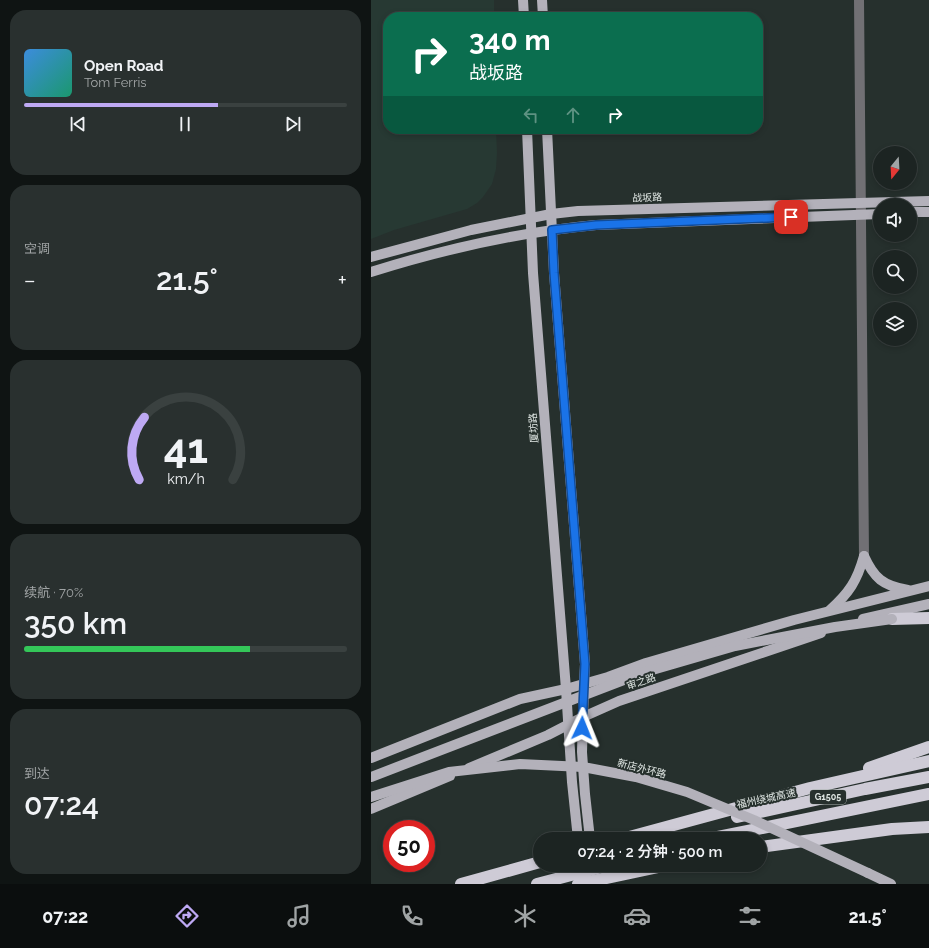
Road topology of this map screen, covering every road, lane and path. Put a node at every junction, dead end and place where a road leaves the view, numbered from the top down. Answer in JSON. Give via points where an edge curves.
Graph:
{"nodes":[{"id":1,"x":523,"y":0,"type":"edge"},
{"id":2,"x":542,"y":0,"type":"edge"},
{"id":3,"x":859,"y":0,"type":"edge"},
{"id":4,"x":524,"y":12,"type":"edge"},
{"id":5,"x":543,"y":12,"type":"edge"},
{"id":6,"x":527,"y":134,"type":"edge"},
{"id":7,"x":547,"y":134,"type":"edge"},
{"id":8,"x":929,"y":201,"type":"edge"},
{"id":9,"x":860,"y":203,"type":"junction"},
{"id":10,"x":917,"y":212,"type":"edge"},
{"id":11,"x":929,"y":212,"type":"edge"},
{"id":12,"x":551,"y":214,"type":"junction"},
{"id":13,"x":860,"y":214,"type":"junction"},
{"id":14,"x":873,"y":214,"type":"edge"},
{"id":15,"x":531,"y":218,"type":"junction"},
{"id":16,"x":552,"y":230,"type":"junction"},
{"id":17,"x":531,"y":233,"type":"junction"},
{"id":18,"x":371,"y":257,"type":"edge"},
{"id":19,"x":371,"y":272,"type":"edge"},
{"id":20,"x":864,"y":556,"type":"junction"},
{"id":21,"x":929,"y":586,"type":"edge"},
{"id":22,"x":913,"y":590,"type":"junction"},
{"id":23,"x":929,"y":604,"type":"edge"},
{"id":24,"x":828,"y":612,"type":"junction"},
{"id":25,"x":929,"y":617,"type":"edge"},
{"id":26,"x":892,"y":619,"type":"joint"},
{"id":27,"x":584,"y":684,"type":"junction"},
{"id":28,"x":566,"y":689,"type":"junction"},
{"id":29,"x":583,"y":717,"type":"junction"},
{"id":30,"x":568,"y":725,"type":"junction"},
{"id":31,"x":929,"y":747,"type":"edge"},
{"id":32,"x":371,"y":758,"type":"edge"},
{"id":33,"x":929,"y":761,"type":"edge"},
{"id":34,"x":371,"y":777,"type":"edge"},
{"id":35,"x":929,"y":777,"type":"edge"},
{"id":36,"x":810,"y":788,"type":"junction"},
{"id":37,"x":929,"y":794,"type":"edge"},
{"id":38,"x":371,"y":797,"type":"edge"},
{"id":39,"x":371,"y":809,"type":"edge"},
{"id":40,"x":727,"y":815,"type":"junction"},
{"id":41,"x":929,"y":827,"type":"edge"},
{"id":42,"x":578,"y":832,"type":"edge"},
{"id":43,"x":590,"y":832,"type":"edge"},
{"id":44,"x":653,"y":832,"type":"edge"},
{"id":45,"x":660,"y":832,"type":"edge"},
{"id":46,"x":742,"y":832,"type":"edge"},
{"id":47,"x":767,"y":846,"type":"edge"},
{"id":48,"x":533,"y":864,"type":"edge"},
{"id":49,"x":582,"y":872,"type":"edge"},
{"id":50,"x":583,"y":872,"type":"edge"},
{"id":51,"x":595,"y":872,"type":"edge"},
{"id":52,"x":635,"y":872,"type":"edge"},
{"id":53,"x":461,"y":884,"type":"edge"},
{"id":54,"x":537,"y":884,"type":"edge"},
{"id":55,"x":578,"y":884,"type":"edge"},
{"id":56,"x":585,"y":884,"type":"edge"},
{"id":57,"x":597,"y":884,"type":"edge"},
{"id":58,"x":891,"y":884,"type":"edge"}],
"edges":[{"from":1,"to":4,"type":"main road"},
{"from":2,"to":5,"type":"main road"},
{"from":3,"to":9,"type":"street"},
{"from":6,"to":15,"type":"main road","name":"厦坊路"},
{"from":7,"to":12,"type":"main road"},
{"from":8,"to":9,"type":"main road","name":"战坂路"},
{"from":9,"to":12,"type":"main road","name":"战坂路","via":[[596,210]]},
{"from":9,"to":13,"type":"street"},
{"from":10,"to":11,"type":"main road"},
{"from":12,"to":15,"type":"main road","name":"战坂路"},
{"from":12,"to":16,"type":"main road"},
{"from":13,"to":14,"type":"main road"},
{"from":13,"to":16,"type":"main road","via":[[596,225]]},
{"from":13,"to":20,"type":"street"},
{"from":15,"to":17,"type":"main road","name":"厦坊路"},
{"from":15,"to":18,"type":"main road","name":"战坂路","via":[[471,230]]},
{"from":16,"to":17,"type":"main road"},
{"from":16,"to":27,"type":"main road","via":[[585,664]]},
{"from":17,"to":19,"type":"main road","via":[[440,252]]},
{"from":17,"to":28,"type":"main road","name":"厦坊路"},
{"from":20,"to":22,"type":"main road","via":[[872,570],[885,583]]},
{"from":20,"to":24,"type":"main road","via":[[860,570],[846,596]]},
{"from":21,"to":22,"type":"main road","name":"审之路"},
{"from":22,"to":24,"type":"main road","name":"审之路"},
{"from":23,"to":29,"type":"main road","name":"审之路","via":[[864,619],[619,701]]},
{"from":24,"to":27,"type":"main road","name":"审之路","via":[[646,663]]},
{"from":25,"to":26,"type":"highway"},
{"from":26,"to":34,"type":"main road","bridge":true,"via":[[735,646],[642,673]]},
{"from":27,"to":28,"type":"main road","name":"审之路"},
{"from":27,"to":29,"type":"main road"},
{"from":28,"to":30,"type":"main road","name":"厦坊路"},
{"from":28,"to":32,"type":"main road","name":"审之路","via":[[520,699]]},
{"from":29,"to":30,"type":"main road","name":"审之路"},
{"from":29,"to":43,"type":"main road","via":[[583,771]]},
{"from":30,"to":39,"type":"main road","name":"审之路"},
{"from":30,"to":42,"type":"main road","name":"厦坊路"},
{"from":31,"to":36,"type":"highway"},
{"from":33,"to":36,"type":"highway"},
{"from":35,"to":40,"type":"highway","name":"福州绕城高速","number":"G1505"},
{"from":36,"to":40,"type":"highway"},
{"from":37,"to":46,"type":"highway","number":"G1505"},
{"from":38,"to":58,"type":"main road","name":"新店外环路","bridge":true,"via":[[449,772],[520,764],[583,767],[636,777],[687,792],[754,820]]},
{"from":40,"to":44,"type":"highway"},
{"from":40,"to":45,"type":"highway","name":"福州绕城高速","number":"G1505"},
{"from":41,"to":47,"type":"highway","via":[[893,829]]},
{"from":48,"to":53,"type":"highway"},
{"from":49,"to":54,"type":"highway","bridge":true},
{"from":50,"to":56,"type":"main road"},
{"from":51,"to":57,"type":"main road"},
{"from":52,"to":55,"type":"highway","bridge":true}]}
